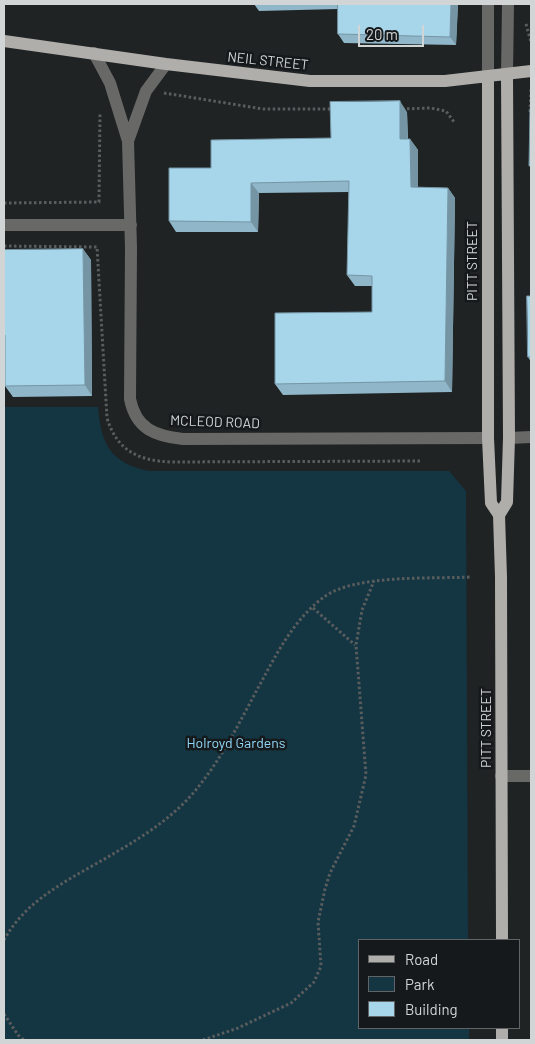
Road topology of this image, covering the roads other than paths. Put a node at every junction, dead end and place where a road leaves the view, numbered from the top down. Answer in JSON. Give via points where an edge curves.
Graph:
{"nodes":[{"id":1,"x":488,"y":4,"type":"edge"},
{"id":2,"x":508,"y":4,"type":"edge"},
{"id":3,"x":4,"y":41,"type":"edge"},
{"id":4,"x":94,"y":52,"type":"junction"},
{"id":5,"x":166,"y":64,"type":"junction"},
{"id":6,"x":531,"y":72,"type":"edge"},
{"id":7,"x":508,"y":75,"type":"junction"},
{"id":8,"x":488,"y":77,"type":"junction"},
{"id":9,"x":128,"y":141,"type":"junction"},
{"id":10,"x":4,"y":224,"type":"edge"},
{"id":11,"x":131,"y":225,"type":"junction"},
{"id":12,"x":488,"y":438,"type":"junction"},
{"id":13,"x":509,"y":438,"type":"junction"},
{"id":14,"x":531,"y":438,"type":"edge"},
{"id":15,"x":499,"y":515,"type":"junction"},
{"id":16,"x":501,"y":776,"type":"junction"},
{"id":17,"x":531,"y":776,"type":"edge"},
{"id":18,"x":502,"y":939,"type":"edge"}],
"edges":[{"from":1,"to":8,"type":"street","name":"PITT STREET"},
{"from":2,"to":7,"type":"street","name":"PITT STREET"},
{"from":3,"to":4,"type":"main road","name":"NEIL STREET"},
{"from":4,"to":5,"type":"main road","name":"NEIL STREET"},
{"from":4,"to":9,"type":"street","name":"MCLEOD ROAD","via":[[110,83]]},
{"from":5,"to":8,"type":"main road","name":"NEIL STREET","via":[[310,81],[445,81]]},
{"from":5,"to":9,"type":"street","name":"MCLEOD ROAD","via":[[146,91]]},
{"from":6,"to":7,"type":"main road","name":"NEIL STREET"},
{"from":7,"to":8,"type":"main road","name":"NEIL STREET"},
{"from":7,"to":13,"type":"main road","name":"PITT STREET"},
{"from":8,"to":12,"type":"main road","name":"PITT STREET"},
{"from":9,"to":11,"type":"street","name":"MCLEOD ROAD"},
{"from":10,"to":11,"type":"street"},
{"from":11,"to":12,"type":"street","name":"MCLEOD ROAD","via":[[130,399],[132,411],[144,427],[168,437],[184,439]]},
{"from":12,"to":15,"type":"main road","name":"PITT STREET","via":[[492,503]]},
{"from":13,"to":14,"type":"street"},
{"from":13,"to":15,"type":"main road","name":"PITT STREET","via":[[508,502]]},
{"from":15,"to":16,"type":"main road","name":"PITT STREET"},
{"from":16,"to":17,"type":"street"},
{"from":16,"to":18,"type":"main road","name":"PITT STREET"}]}
